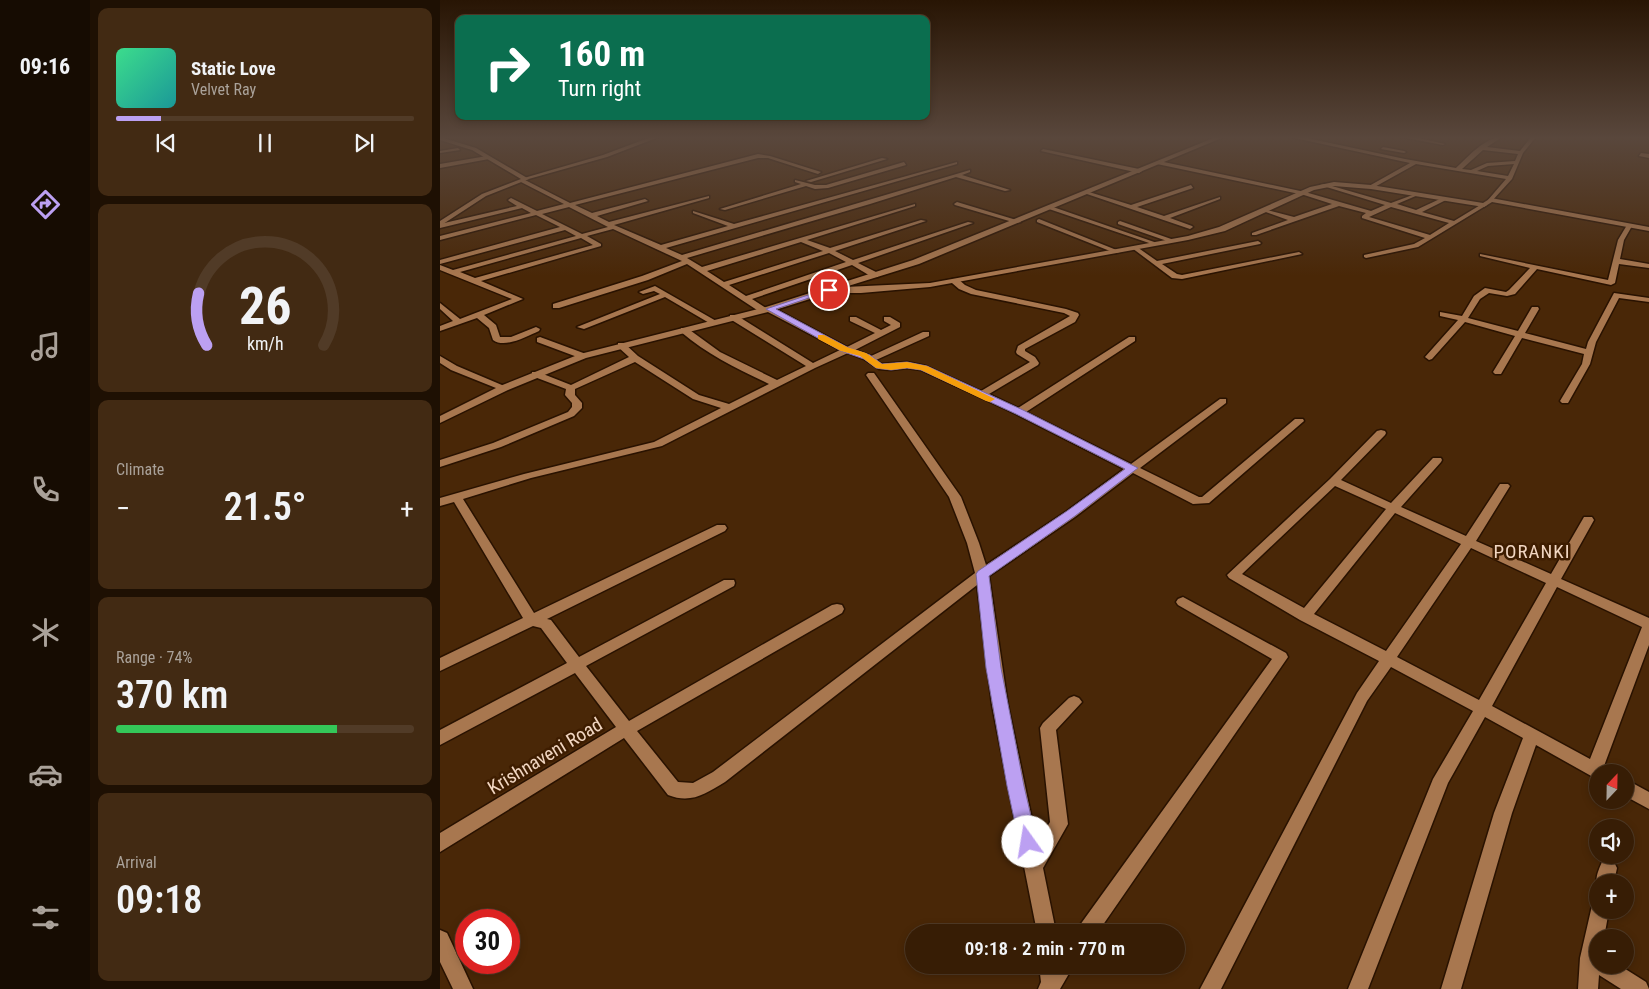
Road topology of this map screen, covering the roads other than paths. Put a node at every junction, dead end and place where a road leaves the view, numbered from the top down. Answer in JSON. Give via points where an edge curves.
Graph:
{"nodes":[{"id":1,"x":515,"y":183,"type":"edge"},
{"id":2,"x":530,"y":183,"type":"edge"},
{"id":3,"x":652,"y":183,"type":"edge"},
{"id":4,"x":802,"y":183,"type":"joint"},
{"id":5,"x":838,"y":183,"type":"edge"},
{"id":6,"x":845,"y":183,"type":"edge"},
{"id":7,"x":889,"y":183,"type":"edge"},
{"id":8,"x":929,"y":183,"type":"edge"},
{"id":9,"x":984,"y":183,"type":"edge"},
{"id":10,"x":1113,"y":183,"type":"edge"},
{"id":11,"x":1254,"y":183,"type":"edge"},
{"id":12,"x":1380,"y":183,"type":"edge"},
{"id":13,"x":1506,"y":183,"type":"edge"},
{"id":14,"x":1324,"y":185,"type":"junction"},
{"id":15,"x":1191,"y":187,"type":"dead end"},
{"id":16,"x":1373,"y":187,"type":"junction"},
{"id":17,"x":866,"y":190,"type":"junction"},
{"id":18,"x":1007,"y":190,"type":"dead end"},
{"id":19,"x":1415,"y":191,"type":"junction"},
{"id":20,"x":1300,"y":193,"type":"junction"},
{"id":21,"x":1087,"y":194,"type":"junction"},
{"id":22,"x":1358,"y":195,"type":"junction"},
{"id":23,"x":707,"y":197,"type":"dead end"},
{"id":24,"x":1218,"y":198,"type":"dead end"},
{"id":25,"x":1444,"y":199,"type":"junction"},
{"id":26,"x":511,"y":200,"type":"dead end"},
{"id":27,"x":1491,"y":200,"type":"junction"},
{"id":28,"x":645,"y":201,"type":"dead end"},
{"id":29,"x":1339,"y":203,"type":"junction"},
{"id":30,"x":570,"y":204,"type":"junction"},
{"id":31,"x":957,"y":204,"type":"dead end"},
{"id":32,"x":1392,"y":204,"type":"junction"},
{"id":33,"x":913,"y":205,"type":"dead end"},
{"id":34,"x":522,"y":206,"type":"junction"},
{"id":35,"x":1484,"y":206,"type":"junction"},
{"id":36,"x":1132,"y":207,"type":"junction"},
{"id":37,"x":1051,"y":208,"type":"junction"},
{"id":38,"x":723,"y":209,"type":"dead end"},
{"id":39,"x":1265,"y":210,"type":"junction"},
{"id":40,"x":696,"y":212,"type":"dead end"},
{"id":41,"x":1416,"y":212,"type":"junction"},
{"id":42,"x":537,"y":213,"type":"junction"},
{"id":43,"x":1371,"y":213,"type":"junction"},
{"id":44,"x":592,"y":215,"type":"junction"},
{"id":45,"x":440,"y":217,"type":"edge"},
{"id":46,"x":449,"y":217,"type":"junction"},
{"id":47,"x":1165,"y":218,"type":"junction"},
{"id":48,"x":760,"y":219,"type":"junction"},
{"id":49,"x":1293,"y":219,"type":"junction"},
{"id":50,"x":923,"y":221,"type":"dead end"},
{"id":51,"x":1018,"y":222,"type":"junction"},
{"id":52,"x":1039,"y":222,"type":"dead end"},
{"id":53,"x":970,"y":223,"type":"dead end"},
{"id":54,"x":1120,"y":223,"type":"dead end"},
{"id":55,"x":1454,"y":223,"type":"junction"},
{"id":56,"x":440,"y":225,"type":"edge"},
{"id":57,"x":612,"y":225,"type":"junction"},
{"id":58,"x":1100,"y":225,"type":"junction"},
{"id":59,"x":733,"y":226,"type":"junction"},
{"id":60,"x":1630,"y":226,"type":"junction"},
{"id":61,"x":1190,"y":227,"type":"dead end"},
{"id":62,"x":565,"y":228,"type":"junction"},
{"id":63,"x":780,"y":229,"type":"junction"},
{"id":64,"x":1649,"y":229,"type":"edge"},
{"id":65,"x":1072,"y":234,"type":"junction"},
{"id":66,"x":1254,"y":234,"type":"dead end"},
{"id":67,"x":582,"y":236,"type":"junction"},
{"id":68,"x":1430,"y":237,"type":"junction"},
{"id":69,"x":440,"y":238,"type":"edge"},
{"id":70,"x":802,"y":239,"type":"junction"},
{"id":71,"x":1172,"y":241,"type":"junction"},
{"id":72,"x":1258,"y":243,"type":"dead end"},
{"id":73,"x":1156,"y":244,"type":"junction"},
{"id":74,"x":659,"y":248,"type":"junction"},
{"id":75,"x":1135,"y":248,"type":"junction"},
{"id":76,"x":828,"y":250,"type":"junction"},
{"id":77,"x":1117,"y":252,"type":"junction"},
{"id":78,"x":1299,"y":254,"type":"dead end"},
{"id":79,"x":1482,"y":255,"type":"dead end"},
{"id":80,"x":1366,"y":256,"type":"dead end"},
{"id":81,"x":684,"y":259,"type":"junction"},
{"id":82,"x":1616,"y":261,"type":"junction"},
{"id":83,"x":440,"y":262,"type":"edge"},
{"id":84,"x":851,"y":263,"type":"junction"},
{"id":85,"x":1156,"y":263,"type":"junction"},
{"id":86,"x":1649,"y":266,"type":"edge"},
{"id":87,"x":440,"y":267,"type":"edge"},
{"id":88,"x":1535,"y":267,"type":"junction"},
{"id":89,"x":702,"y":270,"type":"junction"},
{"id":90,"x":454,"y":272,"type":"junction"},
{"id":91,"x":874,"y":275,"type":"junction"},
{"id":92,"x":474,"y":281,"type":"junction"},
{"id":93,"x":956,"y":281,"type":"junction"},
{"id":94,"x":722,"y":285,"type":"junction"},
{"id":95,"x":829,"y":290,"type":"junction"},
{"id":96,"x":643,"y":292,"type":"dead end"},
{"id":97,"x":666,"y":294,"type":"junction"},
{"id":98,"x":745,"y":299,"type":"junction"},
{"id":99,"x":1649,"y":300,"type":"edge"},
{"id":100,"x":440,"y":305,"type":"edge"},
{"id":101,"x":556,"y":306,"type":"dead end"},
{"id":102,"x":1536,"y":309,"type":"dead end"},
{"id":103,"x":766,"y":310,"type":"junction"},
{"id":104,"x":1443,"y":314,"type":"dead end"},
{"id":105,"x":479,"y":315,"type":"junction"},
{"id":106,"x":733,"y":318,"type":"junction"},
{"id":107,"x":853,"y":319,"type":"dead end"},
{"id":108,"x":887,"y":319,"type":"dead end"},
{"id":109,"x":1464,"y":319,"type":"junction"},
{"id":110,"x":458,"y":321,"type":"junction"},
{"id":111,"x":714,"y":322,"type":"junction"},
{"id":112,"x":581,"y":327,"type":"dead end"},
{"id":113,"x":440,"y":329,"type":"edge"},
{"id":114,"x":536,"y":329,"type":"dead end"},
{"id":115,"x":684,"y":330,"type":"junction"},
{"id":116,"x":881,"y":333,"type":"junction"},
{"id":117,"x":926,"y":334,"type":"dead end"},
{"id":118,"x":1520,"y":335,"type":"junction"},
{"id":119,"x":1132,"y":339,"type":"dead end"},
{"id":120,"x":540,"y":340,"type":"dead end"},
{"id":121,"x":622,"y":345,"type":"junction"},
{"id":122,"x":848,"y":350,"type":"junction"},
{"id":123,"x":1590,"y":353,"type":"junction"},
{"id":124,"x":583,"y":356,"type":"junction"},
{"id":125,"x":635,"y":358,"type":"junction"},
{"id":126,"x":1429,"y":358,"type":"dead end"},
{"id":127,"x":871,"y":359,"type":"junction"},
{"id":128,"x":440,"y":360,"type":"edge"},
{"id":129,"x":812,"y":366,"type":"junction"},
{"id":130,"x":1498,"y":372,"type":"dead end"},
{"id":131,"x":535,"y":374,"type":"junction"},
{"id":132,"x":871,"y":375,"type":"dead end"},
{"id":133,"x":777,"y":384,"type":"junction"},
{"id":134,"x":504,"y":388,"type":"junction"},
{"id":135,"x":572,"y":388,"type":"junction"},
{"id":136,"x":981,"y":395,"type":"junction"},
{"id":137,"x":1222,"y":401,"type":"dead end"},
{"id":138,"x":1565,"y":401,"type":"dead end"},
{"id":139,"x":730,"y":408,"type":"junction"},
{"id":140,"x":1019,"y":412,"type":"junction"},
{"id":141,"x":440,"y":420,"type":"edge"},
{"id":142,"x":1299,"y":421,"type":"dead end"},
{"id":143,"x":1381,"y":433,"type":"dead end"},
{"id":144,"x":1437,"y":460,"type":"dead end"},
{"id":145,"x":440,"y":464,"type":"edge"},
{"id":146,"x":1132,"y":468,"type":"junction"},
{"id":147,"x":1334,"y":481,"type":"junction"},
{"id":148,"x":1504,"y":486,"type":"dead end"},
{"id":149,"x":446,"y":499,"type":"edge"},
{"id":150,"x":1393,"y":508,"type":"junction"},
{"id":151,"x":1588,"y":520,"type":"dead end"},
{"id":152,"x":721,"y":528,"type":"dead end"},
{"id":153,"x":1469,"y":542,"type":"junction"},
{"id":154,"x":982,"y":574,"type":"junction"},
{"id":155,"x":1553,"y":581,"type":"junction"},
{"id":156,"x":729,"y":583,"type":"dead end"},
{"id":157,"x":1182,"y":602,"type":"dead end"},
{"id":158,"x":837,"y":609,"type":"dead end"},
{"id":159,"x":1305,"y":616,"type":"junction"},
{"id":160,"x":532,"y":620,"type":"junction"},
{"id":161,"x":1649,"y":625,"type":"edge"},
{"id":162,"x":1388,"y":658,"type":"junction"},
{"id":163,"x":440,"y":666,"type":"edge"},
{"id":164,"x":576,"y":666,"type":"junction"},
{"id":165,"x":1074,"y":702,"type":"dead end"},
{"id":166,"x":1482,"y":709,"type":"junction"},
{"id":167,"x":626,"y":729,"type":"junction"},
{"id":168,"x":1532,"y":736,"type":"junction"},
{"id":169,"x":440,"y":738,"type":"edge"},
{"id":170,"x":1599,"y":764,"type":"edge"},
{"id":171,"x":1589,"y":767,"type":"edge"},
{"id":172,"x":1634,"y":792,"type":"edge"},
{"id":173,"x":1649,"y":801,"type":"edge"},
{"id":174,"x":440,"y":843,"type":"edge"},
{"id":175,"x":1034,"y":865,"type":"junction"},
{"id":176,"x":1045,"y":924,"type":"edge"},
{"id":177,"x":1093,"y":924,"type":"edge"},
{"id":178,"x":440,"y":940,"type":"edge"},
{"id":179,"x":1592,"y":974,"type":"edge"},
{"id":180,"x":1615,"y":974,"type":"edge"},
{"id":181,"x":463,"y":989,"type":"edge"},
{"id":182,"x":1210,"y":989,"type":"edge"},
{"id":183,"x":1358,"y":989,"type":"edge"},
{"id":184,"x":1451,"y":989,"type":"edge"},
{"id":185,"x":1588,"y":989,"type":"edge"},
{"id":186,"x":1639,"y":989,"type":"edge"}],
"edges":[{"from":1,"to":46,"type":"street","via":[[491,192]]},
{"from":2,"to":30,"type":"street"},
{"from":3,"to":30,"type":"street"},
{"from":4,"to":5,"type":"street","via":[[822,188]]},
{"from":4,"to":38,"type":"street"},
{"from":6,"to":17,"type":"street"},
{"from":7,"to":17,"type":"street"},
{"from":8,"to":63,"type":"street"},
{"from":9,"to":18,"type":"street"},
{"from":10,"to":21,"type":"street"},
{"from":11,"to":20,"type":"street"},
{"from":12,"to":16,"type":"street"},
{"from":13,"to":27,"type":"street"},
{"from":14,"to":16,"type":"street"},
{"from":14,"to":20,"type":"street"},
{"from":14,"to":22,"type":"street"},
{"from":15,"to":36,"type":"street"},
{"from":16,"to":19,"type":"street","via":[[1408,193]]},
{"from":16,"to":22,"type":"street"},
{"from":17,"to":48,"type":"street"},
{"from":19,"to":25,"type":"street"},
{"from":19,"to":32,"type":"street"},
{"from":20,"to":29,"type":"street"},
{"from":20,"to":39,"type":"street"},
{"from":21,"to":36,"type":"street"},
{"from":21,"to":37,"type":"street"},
{"from":22,"to":29,"type":"street"},
{"from":22,"to":32,"type":"street"},
{"from":23,"to":57,"type":"street"},
{"from":24,"to":47,"type":"street"},
{"from":25,"to":35,"type":"street"},
{"from":25,"to":41,"type":"street"},
{"from":26,"to":34,"type":"street"},
{"from":27,"to":35,"type":"street"},
{"from":27,"to":60,"type":"street"},
{"from":28,"to":44,"type":"street"},
{"from":29,"to":43,"type":"street"},
{"from":29,"to":49,"type":"street"},
{"from":30,"to":42,"type":"street"},
{"from":30,"to":44,"type":"street"},
{"from":31,"to":51,"type":"street"},
{"from":32,"to":41,"type":"street"},
{"from":32,"to":43,"type":"street"},
{"from":33,"to":70,"type":"street"},
{"from":34,"to":42,"type":"street"},
{"from":34,"to":56,"type":"street"},
{"from":35,"to":55,"type":"street"},
{"from":36,"to":47,"type":"street"},
{"from":37,"to":51,"type":"street"},
{"from":37,"to":58,"type":"street"},
{"from":39,"to":49,"type":"street"},
{"from":39,"to":71,"type":"street","via":[[1222,229]]},
{"from":40,"to":59,"type":"street"},
{"from":41,"to":55,"type":"street"},
{"from":42,"to":62,"type":"street"},
{"from":42,"to":69,"type":"street"},
{"from":43,"to":68,"type":"street","via":[[1364,217]]},
{"from":44,"to":57,"type":"street"},
{"from":45,"to":46,"type":"street"},
{"from":46,"to":56,"type":"street"},
{"from":47,"to":61,"type":"street"},
{"from":48,"to":59,"type":"street"},
{"from":48,"to":63,"type":"street"},
{"from":49,"to":66,"type":"street"},
{"from":50,"to":76,"type":"street"},
{"from":51,"to":91,"type":"street"},
{"from":52,"to":65,"type":"street"},
{"from":53,"to":84,"type":"street"},
{"from":54,"to":71,"type":"street"},
{"from":55,"to":68,"type":"street"},
{"from":57,"to":67,"type":"street"},
{"from":57,"to":74,"type":"street"},
{"from":58,"to":65,"type":"street"},
{"from":58,"to":73,"type":"street"},
{"from":59,"to":74,"type":"street"},
{"from":60,"to":64,"type":"street"},
{"from":60,"to":82,"type":"street","via":[[1621,240]]},
{"from":62,"to":67,"type":"street"},
{"from":62,"to":83,"type":"street"},
{"from":63,"to":70,"type":"street"},
{"from":63,"to":81,"type":"street"},
{"from":65,"to":77,"type":"street"},
{"from":67,"to":90,"type":"street"},
{"from":67,"to":92,"type":"street","via":[[599,245]]},
{"from":68,"to":80,"type":"street","via":[[1416,246]]},
{"from":70,"to":76,"type":"street"},
{"from":70,"to":89,"type":"street"},
{"from":71,"to":73,"type":"street"},
{"from":72,"to":85,"type":"street"},
{"from":73,"to":75,"type":"street"},
{"from":74,"to":81,"type":"street"},
{"from":75,"to":77,"type":"street"},
{"from":75,"to":85,"type":"street"},
{"from":76,"to":84,"type":"street"},
{"from":76,"to":94,"type":"street"},
{"from":77,"to":93,"type":"street"},
{"from":78,"to":85,"type":"street","via":[[1182,277]]},
{"from":79,"to":88,"type":"street"},
{"from":81,"to":89,"type":"street"},
{"from":81,"to":101,"type":"street","via":[[645,278]]},
{"from":82,"to":86,"type":"street"},
{"from":82,"to":88,"type":"street","via":[[1610,283]]},
{"from":84,"to":91,"type":"street"},
{"from":84,"to":98,"type":"street"},
{"from":87,"to":90,"type":"street"},
{"from":88,"to":109,"type":"street","via":[[1512,292],[1485,292],[1477,298]]},
{"from":89,"to":94,"type":"street"},
{"from":90,"to":92,"type":"street"},
{"from":91,"to":95,"type":"street"},
{"from":92,"to":105,"type":"street","via":[[520,300]]},
{"from":93,"to":95,"type":"street","via":[[901,288]]},
{"from":93,"to":136,"type":"street","via":[[974,292],[1074,315],[1072,320],[1020,350],[1035,363]]},
{"from":94,"to":98,"type":"street"},
{"from":95,"to":103,"type":"street"},
{"from":96,"to":97,"type":"street","via":[[655,288]]},
{"from":97,"to":111,"type":"street"},
{"from":97,"to":112,"type":"street"},
{"from":98,"to":103,"type":"street"},
{"from":99,"to":123,"type":"street","via":[[1617,295],[1592,342]]},
{"from":100,"to":110,"type":"street"},
{"from":102,"to":118,"type":"street"},
{"from":103,"to":106,"type":"street"},
{"from":103,"to":122,"type":"street"},
{"from":104,"to":109,"type":"street"},
{"from":105,"to":110,"type":"street"},
{"from":105,"to":114,"type":"street","via":[[493,327],[497,340],[512,339]]},
{"from":106,"to":111,"type":"street"},
{"from":106,"to":129,"type":"street"},
{"from":107,"to":116,"type":"street"},
{"from":108,"to":116,"type":"street","via":[[897,324]]},
{"from":109,"to":118,"type":"street"},
{"from":109,"to":126,"type":"street"},
{"from":110,"to":113,"type":"street"},
{"from":111,"to":115,"type":"street"},
{"from":115,"to":121,"type":"street"},
{"from":115,"to":133,"type":"street","via":[[720,357]]},
{"from":116,"to":122,"type":"street"},
{"from":117,"to":127,"type":"street"},
{"from":118,"to":123,"type":"street"},
{"from":118,"to":130,"type":"street"},
{"from":119,"to":140,"type":"street"},
{"from":120,"to":124,"type":"street"},
{"from":121,"to":124,"type":"street"},
{"from":121,"to":125,"type":"street"},
{"from":122,"to":127,"type":"street"},
{"from":122,"to":129,"type":"street"},
{"from":123,"to":138,"type":"street"},
{"from":124,"to":131,"type":"street"},
{"from":125,"to":135,"type":"street"},
{"from":125,"to":139,"type":"street","via":[[696,397]]},
{"from":127,"to":136,"type":"street","via":[[883,367],[907,365],[923,368]]},
{"from":128,"to":134,"type":"street"},
{"from":129,"to":133,"type":"street"},
{"from":131,"to":134,"type":"street"},
{"from":131,"to":135,"type":"street"},
{"from":132,"to":154,"type":"street","via":[[955,497]]},
{"from":133,"to":139,"type":"street"},
{"from":134,"to":141,"type":"street"},
{"from":135,"to":145,"type":"street","via":[[570,395],[578,405],[571,414]]},
{"from":136,"to":140,"type":"street"},
{"from":137,"to":146,"type":"street"},
{"from":139,"to":149,"type":"street","via":[[669,440],[648,447]]},
{"from":140,"to":146,"type":"street"},
{"from":142,"to":146,"type":"street","via":[[1205,500],[1193,500]]},
{"from":143,"to":147,"type":"street"},
{"from":144,"to":150,"type":"street"},
{"from":146,"to":154,"type":"street"},
{"from":147,"to":150,"type":"street"},
{"from":147,"to":159,"type":"street","via":[[1233,575]]},
{"from":148,"to":153,"type":"street"},
{"from":149,"to":160,"type":"street"},
{"from":150,"to":153,"type":"street"},
{"from":150,"to":159,"type":"street"},
{"from":151,"to":155,"type":"street"},
{"from":152,"to":160,"type":"street"},
{"from":153,"to":155,"type":"street"},
{"from":153,"to":162,"type":"street"},
{"from":154,"to":167,"type":"street","via":[[751,754],[695,791],[674,790]]},
{"from":154,"to":175,"type":"street","via":[[1000,705]]},
{"from":155,"to":161,"type":"street"},
{"from":155,"to":166,"type":"street"},
{"from":156,"to":164,"type":"street"},
{"from":157,"to":177,"type":"street","via":[[1281,657]]},
{"from":158,"to":167,"type":"street"},
{"from":159,"to":162,"type":"street"},
{"from":160,"to":163,"type":"street"},
{"from":160,"to":164,"type":"street","name":"Krishnaveni Road","via":[[546,624]]},
{"from":161,"to":170,"type":"street"},
{"from":162,"to":166,"type":"street"},
{"from":162,"to":182,"type":"street","via":[[1362,696]]},
{"from":164,"to":167,"type":"street","name":"Krishnaveni Road"},
{"from":164,"to":169,"type":"street"},
{"from":165,"to":175,"type":"street","via":[[1048,728],[1059,824]]},
{"from":166,"to":168,"type":"street"},
{"from":166,"to":183,"type":"street","via":[[1441,779]]},
{"from":167,"to":174,"type":"street","name":"Krishnaveni Road"},
{"from":168,"to":171,"type":"street"},
{"from":168,"to":184,"type":"street","via":[[1503,813]]},
{"from":172,"to":173,"type":"street"},
{"from":175,"to":176,"type":"street"},
{"from":178,"to":181,"type":"street"},
{"from":179,"to":185,"type":"street"},
{"from":180,"to":186,"type":"street"}]}
